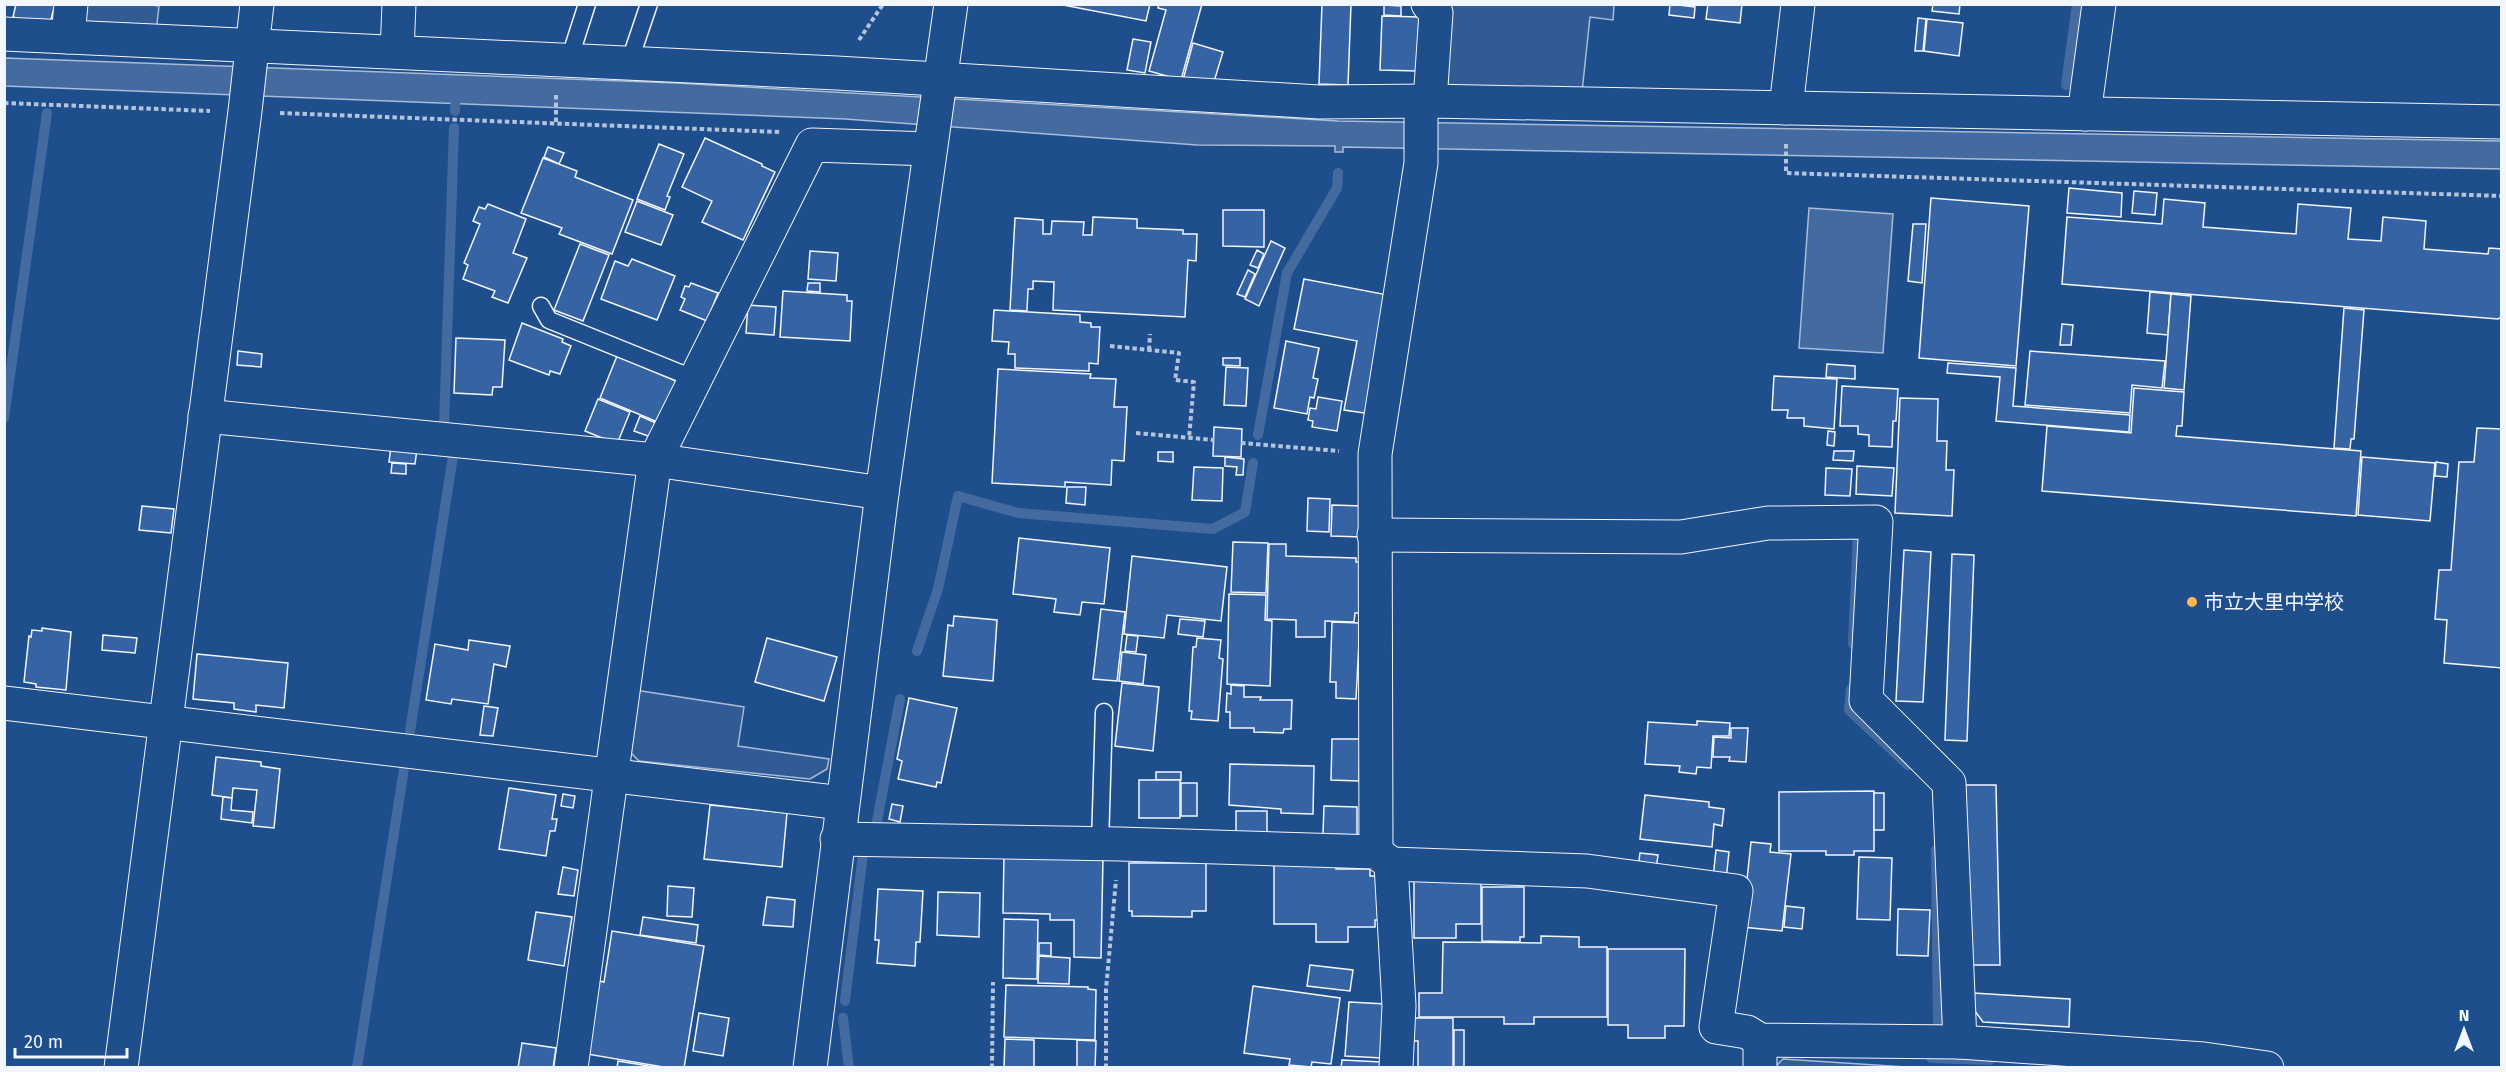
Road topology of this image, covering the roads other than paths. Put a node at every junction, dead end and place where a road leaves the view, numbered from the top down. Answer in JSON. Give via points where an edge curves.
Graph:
{"nodes":[{"id":1,"x":71,"y":4,"type":"edge"},
{"id":2,"x":257,"y":4,"type":"edge"},
{"id":3,"x":399,"y":4,"type":"edge"},
{"id":4,"x":587,"y":4,"type":"edge"},
{"id":5,"x":649,"y":4,"type":"edge"},
{"id":6,"x":951,"y":4,"type":"edge"},
{"id":7,"x":1428,"y":4,"type":"edge"},
{"id":8,"x":1798,"y":4,"type":"edge"},
{"id":9,"x":2099,"y":4,"type":"edge"},
{"id":10,"x":4,"y":34,"type":"edge"},
{"id":11,"x":68,"y":37,"type":"junction"},
{"id":12,"x":252,"y":52,"type":"junction"},
{"id":13,"x":397,"y":52,"type":"junction"},
{"id":14,"x":569,"y":60,"type":"junction"},
{"id":15,"x":629,"y":63,"type":"junction"},
{"id":16,"x":940,"y":83,"type":"junction"},
{"id":17,"x":1424,"y":103,"type":"junction"},
{"id":18,"x":1786,"y":108,"type":"junction"},
{"id":19,"x":2084,"y":114,"type":"junction"},
{"id":20,"x":2502,"y":122,"type":"edge"},
{"id":21,"x":931,"y":145,"type":"junction"},
{"id":22,"x":541,"y":306,"type":"dead end"},
{"id":23,"x":695,"y":379,"type":"junction"},
{"id":24,"x":206,"y":417,"type":"junction"},
{"id":25,"x":655,"y":460,"type":"junction"},
{"id":26,"x":882,"y":493,"type":"junction"},
{"id":27,"x":1374,"y":535,"type":"junction"},
{"id":28,"x":4,"y":702,"type":"edge"},
{"id":29,"x":1104,"y":712,"type":"dead end"},
{"id":30,"x":166,"y":722,"type":"junction"},
{"id":31,"x":610,"y":774,"type":"junction"},
{"id":32,"x":842,"y":803,"type":"junction"},
{"id":33,"x":837,"y":839,"type":"junction"},
{"id":34,"x":1110,"y":844,"type":"junction"},
{"id":35,"x":1384,"y":858,"type":"junction"},
{"id":36,"x":1960,"y":1042,"type":"junction"},
{"id":37,"x":1760,"y":1054,"type":"edge"},
{"id":38,"x":121,"y":1068,"type":"edge"},
{"id":39,"x":571,"y":1068,"type":"edge"},
{"id":40,"x":810,"y":1068,"type":"edge"},
{"id":41,"x":1396,"y":1068,"type":"edge"},
{"id":42,"x":2267,"y":1068,"type":"edge"}],
"edges":[{"from":1,"to":11,"type":"street"},
{"from":2,"to":12,"type":"street"},
{"from":3,"to":13,"type":"street"},
{"from":4,"to":14,"type":"lane"},
{"from":5,"to":15,"type":"lane"},
{"from":6,"to":16,"type":"street"},
{"from":7,"to":17,"type":"street","via":[[1436,13]]},
{"from":8,"to":18,"type":"street"},
{"from":9,"to":19,"type":"street"},
{"from":10,"to":11,"type":"street"},
{"from":11,"to":12,"type":"street"},
{"from":12,"to":13,"type":"street"},
{"from":12,"to":24,"type":"street"},
{"from":13,"to":14,"type":"street"},
{"from":14,"to":15,"type":"street"},
{"from":15,"to":16,"type":"street"},
{"from":16,"to":17,"type":"street","via":[[1319,102]]},
{"from":16,"to":21,"type":"street"},
{"from":17,"to":18,"type":"street"},
{"from":17,"to":27,"type":"street","via":[[1421,163],[1375,454]]},
{"from":18,"to":19,"type":"street"},
{"from":19,"to":20,"type":"street"},
{"from":21,"to":23,"type":"street","via":[[812,145]]},
{"from":21,"to":26,"type":"street"},
{"from":22,"to":23,"type":"lane","via":[[549,320]]},
{"from":23,"to":25,"type":"street"},
{"from":24,"to":25,"type":"street"},
{"from":24,"to":30,"type":"street"},
{"from":25,"to":26,"type":"street"},
{"from":25,"to":31,"type":"street"},
{"from":26,"to":32,"type":"street"},
{"from":27,"to":35,"type":"street"},
{"from":27,"to":36,"type":"street","via":[[1681,537],[1768,523],[1876,522],[1866,700],[1949,783]]},
{"from":28,"to":30,"type":"street"},
{"from":29,"to":34,"type":"lane"},
{"from":30,"to":31,"type":"street"},
{"from":30,"to":38,"type":"street"},
{"from":31,"to":32,"type":"street"},
{"from":31,"to":39,"type":"street"},
{"from":32,"to":33,"type":"street"},
{"from":33,"to":34,"type":"street"},
{"from":33,"to":40,"type":"street"},
{"from":34,"to":35,"type":"street"},
{"from":35,"to":37,"type":"street","via":[[1587,871],[1736,891],[1716,1026],[1747,1032]]},
{"from":35,"to":41,"type":"street","via":[[1399,1006]]},
{"from":36,"to":37,"type":"street"},
{"from":36,"to":42,"type":"street","via":[[2204,1059]]}]}
